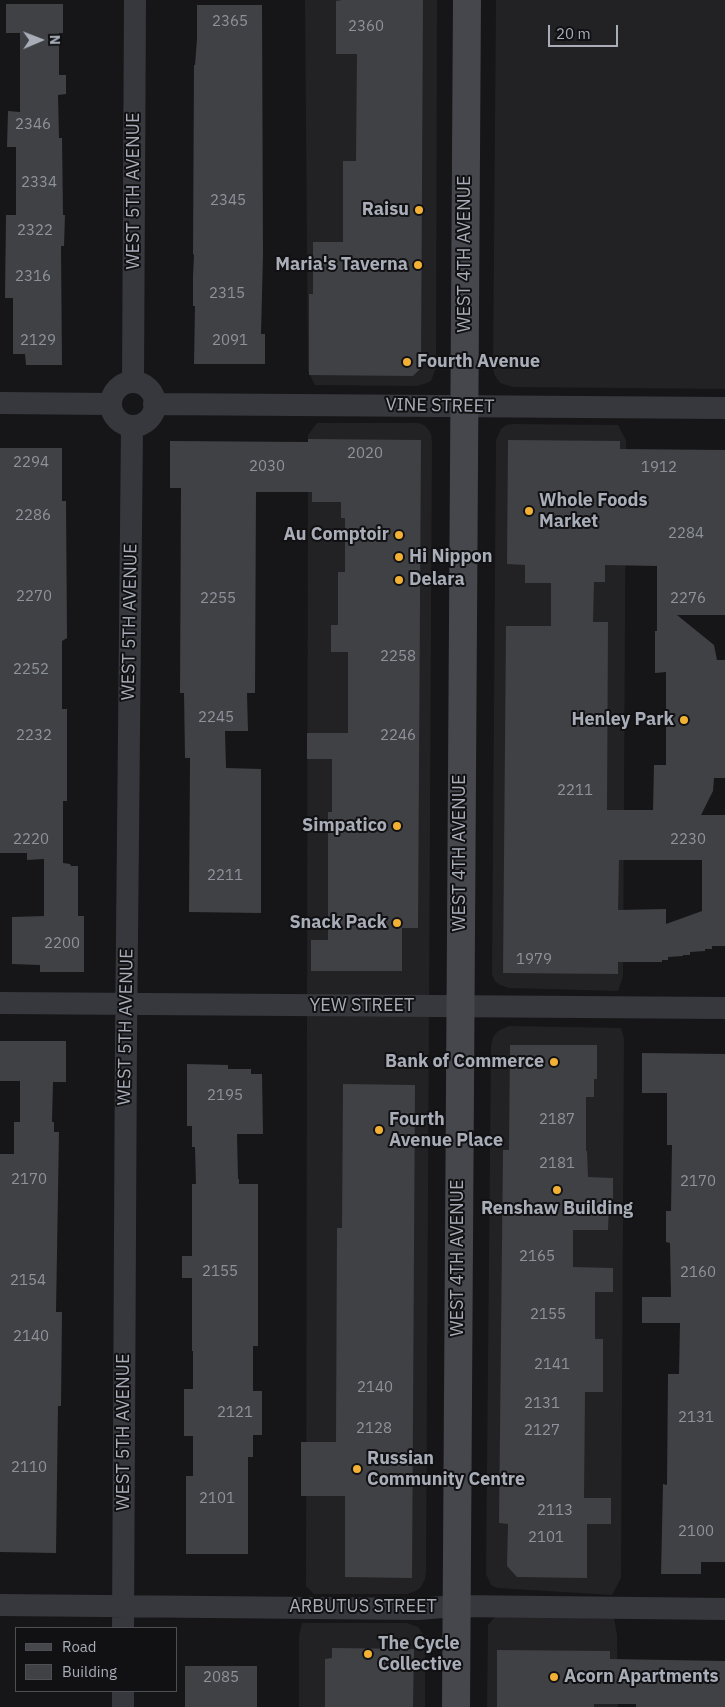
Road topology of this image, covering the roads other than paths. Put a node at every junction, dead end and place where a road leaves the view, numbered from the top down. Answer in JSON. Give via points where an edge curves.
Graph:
{"nodes":[{"id":1,"x":135,"y":0,"type":"edge"},
{"id":2,"x":467,"y":0,"type":"edge"},
{"id":3,"x":133,"y":382,"type":"junction"},
{"id":4,"x":0,"y":403,"type":"edge"},
{"id":5,"x":111,"y":404,"type":"junction"},
{"id":6,"x":154,"y":404,"type":"junction"},
{"id":7,"x":464,"y":406,"type":"junction"},
{"id":8,"x":725,"y":408,"type":"edge"},
{"id":9,"x":132,"y":426,"type":"junction"},
{"id":10,"x":0,"y":1003,"type":"edge"},
{"id":11,"x":126,"y":1004,"type":"junction"},
{"id":12,"x":459,"y":1007,"type":"junction"},
{"id":13,"x":725,"y":1008,"type":"edge"},
{"id":14,"x":0,"y":1605,"type":"edge"},
{"id":15,"x":123,"y":1606,"type":"junction"},
{"id":16,"x":456,"y":1606,"type":"junction"},
{"id":17,"x":725,"y":1609,"type":"edge"},
{"id":18,"x":123,"y":1627,"type":"edge"},
{"id":19,"x":123,"y":1692,"type":"edge"},
{"id":20,"x":123,"y":1707,"type":"edge"},
{"id":21,"x":456,"y":1707,"type":"edge"}],
"edges":[{"from":1,"to":3,"type":"street","name":"WEST 5TH AVENUE"},
{"from":2,"to":7,"type":"main road","name":"WEST 4TH AVENUE"},
{"from":3,"to":5,"type":"street","via":[[115,391]]},
{"from":3,"to":6,"type":"street","via":[[146,386]]},
{"from":4,"to":5,"type":"street"},
{"from":5,"to":9,"type":"street","via":[[115,417]]},
{"from":6,"to":7,"type":"street","name":"VINE STREET"},
{"from":6,"to":9,"type":"street","via":[[145,422]]},
{"from":7,"to":8,"type":"street","name":"VINE STREET"},
{"from":7,"to":12,"type":"main road","name":"WEST 4TH AVENUE"},
{"from":9,"to":11,"type":"street","name":"WEST 5TH AVENUE"},
{"from":10,"to":11,"type":"street","name":"YEW STREET"},
{"from":11,"to":12,"type":"street","name":"YEW STREET"},
{"from":11,"to":15,"type":"street","name":"WEST 5TH AVENUE"},
{"from":12,"to":13,"type":"street","name":"YEW STREET"},
{"from":12,"to":16,"type":"main road","name":"WEST 4TH AVENUE"},
{"from":14,"to":15,"type":"street","name":"ARBUTUS STREET"},
{"from":15,"to":16,"type":"street","name":"ARBUTUS STREET","via":[[418,1609]]},
{"from":15,"to":18,"type":"street","name":"WEST 5TH AVENUE"},
{"from":16,"to":17,"type":"street","name":"ARBUTUS STREET"},
{"from":16,"to":21,"type":"main road","name":"WEST 4TH AVENUE"},
{"from":19,"to":20,"type":"street"}]}
